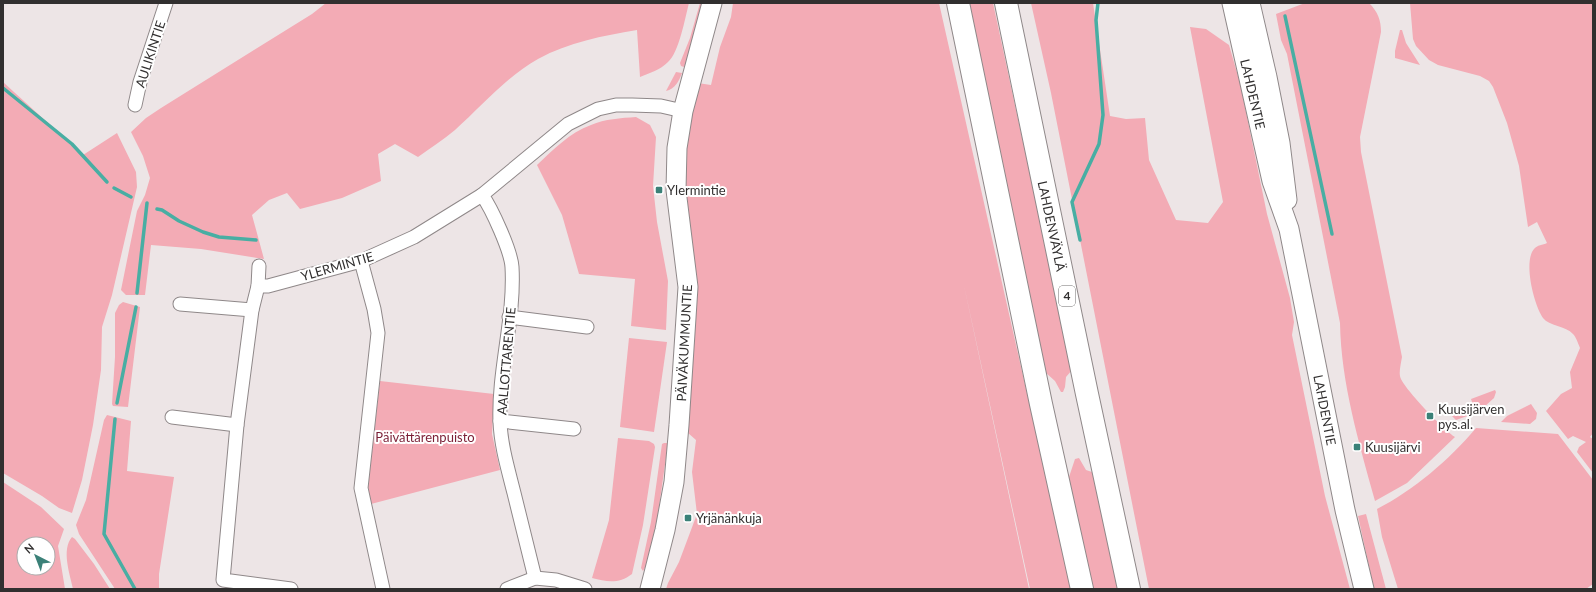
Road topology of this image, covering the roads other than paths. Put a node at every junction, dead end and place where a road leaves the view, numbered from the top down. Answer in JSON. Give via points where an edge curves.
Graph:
{"nodes":[{"id":1,"x":166,"y":3,"type":"edge"},
{"id":2,"x":712,"y":3,"type":"edge"},
{"id":3,"x":958,"y":3,"type":"edge"},
{"id":4,"x":1006,"y":3,"type":"edge"},
{"id":5,"x":1232,"y":3,"type":"edge"},
{"id":6,"x":1250,"y":3,"type":"edge"},
{"id":7,"x":135,"y":105,"type":"dead end"},
{"id":8,"x":683,"y":111,"type":"junction"},
{"id":9,"x":482,"y":195,"type":"junction"},
{"id":10,"x":1289,"y":229,"type":"junction"},
{"id":11,"x":361,"y":261,"type":"junction"},
{"id":12,"x":259,"y":266,"type":"dead end"},
{"id":13,"x":258,"y":286,"type":"junction"},
{"id":14,"x":180,"y":304,"type":"dead end"},
{"id":15,"x":252,"y":310,"type":"junction"},
{"id":16,"x":509,"y":317,"type":"junction"},
{"id":17,"x":587,"y":327,"type":"dead end"},
{"id":18,"x":172,"y":418,"type":"dead end"},
{"id":19,"x":500,"y":421,"type":"junction"},
{"id":20,"x":237,"y":425,"type":"junction"},
{"id":21,"x":574,"y":429,"type":"dead end"},
{"id":22,"x":535,"y":578,"type":"junction"},
{"id":23,"x":290,"y":589,"type":"edge"},
{"id":24,"x":383,"y":589,"type":"edge"},
{"id":25,"x":507,"y":589,"type":"edge"},
{"id":26,"x":585,"y":589,"type":"edge"},
{"id":27,"x":650,"y":589,"type":"edge"},
{"id":28,"x":1082,"y":589,"type":"edge"},
{"id":29,"x":1129,"y":589,"type":"edge"},
{"id":30,"x":1364,"y":589,"type":"edge"}],
"edges":[{"from":1,"to":7,"type":"street","name":"AULIKINTIE"},
{"from":2,"to":8,"type":"main road","name":"PÄIVÄKUMMUNTIE"},
{"from":3,"to":28,"type":"highway"},
{"from":4,"to":29,"type":"highway","name":"LAHDENVÄYLÄ","number":"4"},
{"from":5,"to":10,"type":"main road","name":"LAHDENTIE","via":[[1272,180]]},
{"from":6,"to":10,"type":"main road","name":"LAHDENTIE","via":[[1280,143]]},
{"from":8,"to":9,"type":"street","name":"YLERMINTIE","via":[[632,104],[598,109],[568,124]]},
{"from":8,"to":27,"type":"main road","name":"PÄIVÄKUMMUNTIE","via":[[677,148],[676,190],[688,287],[679,425],[674,482]]},
{"from":9,"to":11,"type":"street","name":"YLERMINTIE","via":[[414,237]]},
{"from":9,"to":16,"type":"street","name":"AALLOTTARENTIE","via":[[511,260],[512,298]]},
{"from":10,"to":30,"type":"main road","name":"LAHDENTIE"},
{"from":11,"to":13,"type":"street","name":"YLERMINTIE","via":[[268,286]]},
{"from":11,"to":24,"type":"street","via":[[378,332],[361,488]]},
{"from":12,"to":13,"type":"street"},
{"from":13,"to":15,"type":"street"},
{"from":14,"to":15,"type":"street"},
{"from":15,"to":20,"type":"street"},
{"from":16,"to":17,"type":"street"},
{"from":16,"to":19,"type":"street","name":"AALLOTTARENTIE"},
{"from":18,"to":20,"type":"street"},
{"from":19,"to":21,"type":"street"},
{"from":19,"to":22,"type":"street","name":"AALLOTTARENTIE","via":[[503,450]]},
{"from":20,"to":23,"type":"street","via":[[223,580]]},
{"from":22,"to":25,"type":"street"},
{"from":22,"to":26,"type":"street","via":[[556,580]]}]}
